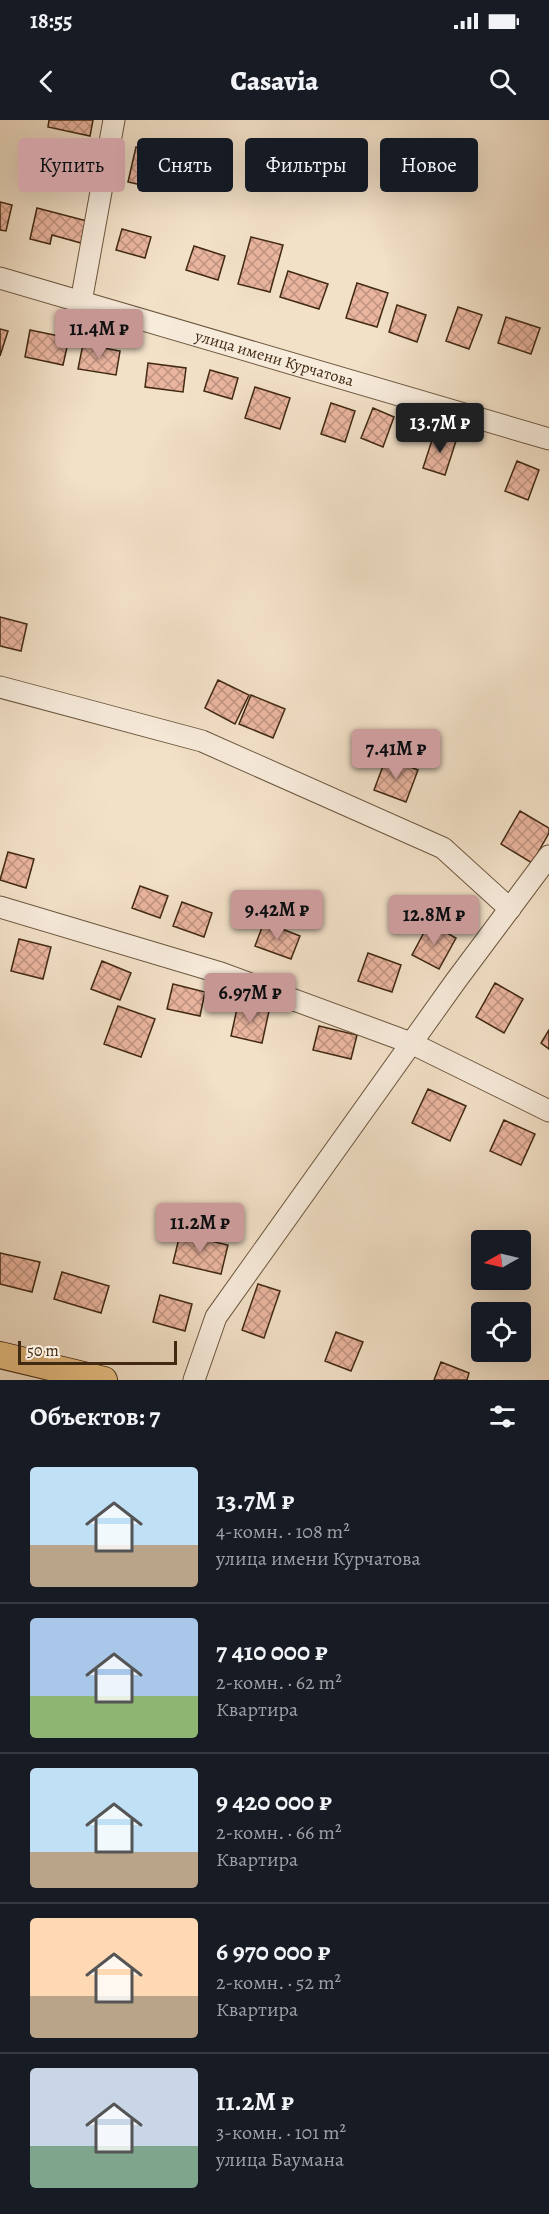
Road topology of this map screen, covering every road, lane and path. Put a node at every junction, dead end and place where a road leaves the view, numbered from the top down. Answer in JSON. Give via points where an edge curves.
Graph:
{"nodes":[{"id":1,"x":114,"y":120,"type":"edge"},
{"id":2,"x":0,"y":278,"type":"edge"},
{"id":3,"x":81,"y":302,"type":"junction"},
{"id":4,"x":549,"y":439,"type":"edge"},
{"id":5,"x":0,"y":687,"type":"edge"},
{"id":6,"x":549,"y":856,"type":"edge"},
{"id":7,"x":0,"y":908,"type":"edge"},
{"id":8,"x":510,"y":909,"type":"junction"},
{"id":9,"x":411,"y":1043,"type":"junction"},
{"id":10,"x":549,"y":1111,"type":"edge"},
{"id":11,"x":0,"y":1354,"type":"edge"},
{"id":12,"x":104,"y":1380,"type":"edge"},
{"id":13,"x":194,"y":1380,"type":"edge"}],
"edges":[{"from":1,"to":3,"type":"street"},
{"from":2,"to":3,"type":"street","name":"улица имени Курчатова"},
{"from":3,"to":4,"type":"street","name":"улица имени Курчатова"},
{"from":5,"to":8,"type":"street","via":[[202,741],[443,848]]},
{"from":6,"to":8,"type":"street"},
{"from":7,"to":9,"type":"street","via":[[221,973]]},
{"from":8,"to":9,"type":"street"},
{"from":9,"to":10,"type":"street"},
{"from":9,"to":13,"type":"street","via":[[216,1317]]},
{"from":11,"to":12,"type":"main road"}]}
